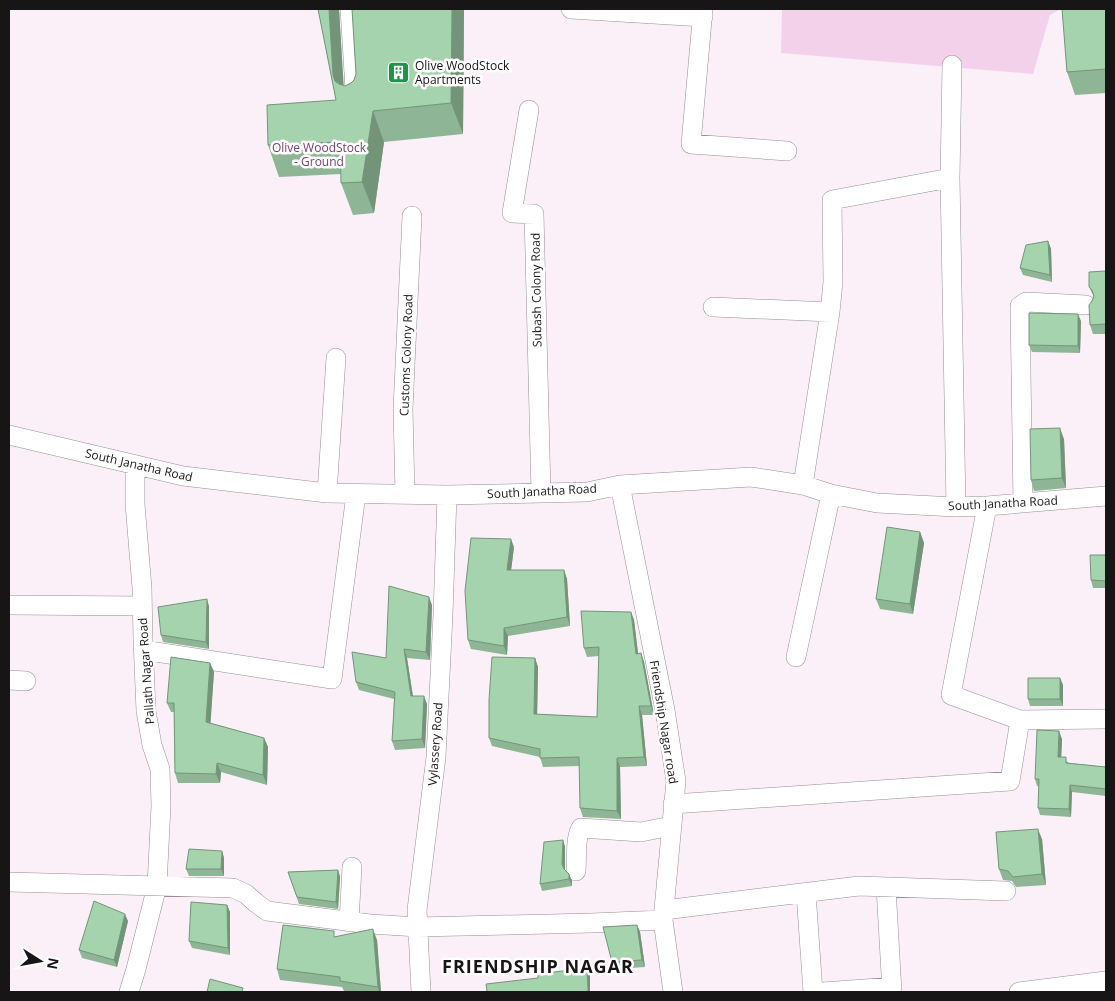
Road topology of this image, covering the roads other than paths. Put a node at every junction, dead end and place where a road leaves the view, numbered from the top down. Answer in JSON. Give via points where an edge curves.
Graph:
{"nodes":[{"id":1,"x":350,"y":9,"type":"edge"},
{"id":2,"x":571,"y":9,"type":"edge"},
{"id":3,"x":703,"y":13,"type":"edge"},
{"id":4,"x":952,"y":65,"type":"dead end"},
{"id":5,"x":356,"y":106,"type":"edge"},
{"id":6,"x":529,"y":110,"type":"dead end"},
{"id":7,"x":787,"y":151,"type":"dead end"},
{"id":8,"x":950,"y":178,"type":"junction"},
{"id":9,"x":412,"y":216,"type":"dead end"},
{"id":10,"x":1086,"y":305,"type":"dead end"},
{"id":11,"x":713,"y":307,"type":"dead end"},
{"id":12,"x":830,"y":312,"type":"junction"},
{"id":13,"x":336,"y":358,"type":"dead end"},
{"id":14,"x":9,"y":435,"type":"edge"},
{"id":15,"x":135,"y":465,"type":"junction"},
{"id":16,"x":620,"y":485,"type":"junction"},
{"id":17,"x":803,"y":485,"type":"junction"},
{"id":18,"x":542,"y":493,"type":"junction"},
{"id":19,"x":327,"y":494,"type":"junction"},
{"id":20,"x":356,"y":494,"type":"junction"},
{"id":21,"x":405,"y":494,"type":"junction"},
{"id":22,"x":447,"y":494,"type":"junction"},
{"id":23,"x":831,"y":494,"type":"junction"},
{"id":24,"x":1106,"y":496,"type":"edge"},
{"id":25,"x":1023,"y":503,"type":"junction"},
{"id":26,"x":987,"y":506,"type":"junction"},
{"id":27,"x":956,"y":507,"type":"junction"},
{"id":28,"x":9,"y":605,"type":"edge"},
{"id":29,"x":142,"y":606,"type":"junction"},
{"id":30,"x":144,"y":650,"type":"junction"},
{"id":31,"x":796,"y":657,"type":"dead end"},
{"id":32,"x":1020,"y":720,"type":"junction"},
{"id":33,"x":1106,"y":720,"type":"edge"},
{"id":34,"x":673,"y":804,"type":"junction"},
{"id":35,"x":671,"y":826,"type":"junction"},
{"id":36,"x":352,"y":867,"type":"dead end"},
{"id":37,"x":576,"y":871,"type":"dead end"},
{"id":38,"x":9,"y":882,"type":"edge"},
{"id":39,"x":157,"y":886,"type":"junction"},
{"id":40,"x":886,"y":887,"type":"junction"},
{"id":41,"x":1006,"y":891,"type":"dead end"},
{"id":42,"x":806,"y":893,"type":"junction"},
{"id":43,"x":663,"y":915,"type":"junction"},
{"id":44,"x":349,"y":922,"type":"junction"},
{"id":45,"x":418,"y":927,"type":"junction"},
{"id":46,"x":1106,"y":981,"type":"edge"},
{"id":47,"x":892,"y":990,"type":"edge"},
{"id":48,"x":129,"y":992,"type":"edge"},
{"id":49,"x":421,"y":992,"type":"edge"},
{"id":50,"x":674,"y":992,"type":"edge"},
{"id":51,"x":814,"y":992,"type":"edge"},
{"id":52,"x":823,"y":992,"type":"edge"},
{"id":53,"x":1019,"y":992,"type":"edge"}],
"edges":[{"from":1,"to":5,"type":"street"},
{"from":2,"to":3,"type":"street"},
{"from":3,"to":7,"type":"street","via":[[691,144]]},
{"from":4,"to":8,"type":"street"},
{"from":6,"to":18,"type":"street","name":"Subash Colony Road","via":[[512,213],[534,214]]},
{"from":8,"to":12,"type":"street","via":[[832,200]]},
{"from":8,"to":27,"type":"street"},
{"from":9,"to":21,"type":"street","name":"Customs Colony Road","via":[[403,409]]},
{"from":10,"to":25,"type":"street","via":[[1026,302],[1020,306]]},
{"from":11,"to":12,"type":"street"},
{"from":12,"to":17,"type":"street"},
{"from":13,"to":19,"type":"street"},
{"from":14,"to":15,"type":"street","name":"South Janatha Road"},
{"from":15,"to":19,"type":"street","name":"South Janatha Road","via":[[183,476]]},
{"from":15,"to":29,"type":"street","name":"Pallath Nagar Road"},
{"from":16,"to":17,"type":"street","name":"South Janatha Road","via":[[751,477]]},
{"from":16,"to":18,"type":"street","name":"South Janatha Road","via":[[587,492]]},
{"from":16,"to":34,"type":"street","name":"Friendship Nagar road","via":[[665,710],[676,781]]},
{"from":17,"to":23,"type":"street","name":"South Janatha Road"},
{"from":18,"to":22,"type":"street","name":"South Janatha Road"},
{"from":19,"to":20,"type":"street","name":"South Janatha Road"},
{"from":20,"to":21,"type":"street","name":"South Janatha Road"},
{"from":20,"to":30,"type":"street","via":[[332,679]]},
{"from":21,"to":22,"type":"street","name":"South Janatha Road"},
{"from":22,"to":45,"type":"street","name":"Vylassery Road","via":[[436,757]]},
{"from":23,"to":27,"type":"street","name":"South Janatha Road","via":[[878,503]]},
{"from":23,"to":31,"type":"street"},
{"from":24,"to":25,"type":"street","name":"South Janatha Road"},
{"from":25,"to":26,"type":"street","name":"South Janatha Road"},
{"from":26,"to":27,"type":"street","name":"South Janatha Road"},
{"from":26,"to":32,"type":"street","via":[[951,695]]},
{"from":28,"to":29,"type":"street"},
{"from":29,"to":30,"type":"street","name":"Pallath Nagar Road"},
{"from":30,"to":39,"type":"street","name":"Pallath Nagar Road","via":[[146,711],[160,770]]},
{"from":32,"to":33,"type":"street"},
{"from":32,"to":34,"type":"street","via":[[1010,781]]},
{"from":34,"to":35,"type":"street","name":"Friendship Nagar road"},
{"from":35,"to":37,"type":"street","via":[[641,832],[581,828]]},
{"from":35,"to":43,"type":"street","name":"Friendship Nagar road"},
{"from":36,"to":44,"type":"street"},
{"from":38,"to":39,"type":"street"},
{"from":39,"to":44,"type":"street","via":[[234,888],[267,911]]},
{"from":39,"to":48,"type":"street","name":"Pallath Nagar Road"},
{"from":40,"to":41,"type":"street"},
{"from":40,"to":42,"type":"street","via":[[859,886]]},
{"from":40,"to":47,"type":"street"},
{"from":42,"to":43,"type":"street"},
{"from":42,"to":51,"type":"street"},
{"from":43,"to":45,"type":"street","via":[[591,923]]},
{"from":43,"to":50,"type":"street","name":"Friendship Nagar road"},
{"from":44,"to":45,"type":"street"},
{"from":45,"to":49,"type":"street","name":"Vylassery Road"},
{"from":46,"to":53,"type":"street"},
{"from":47,"to":52,"type":"street"}]}
